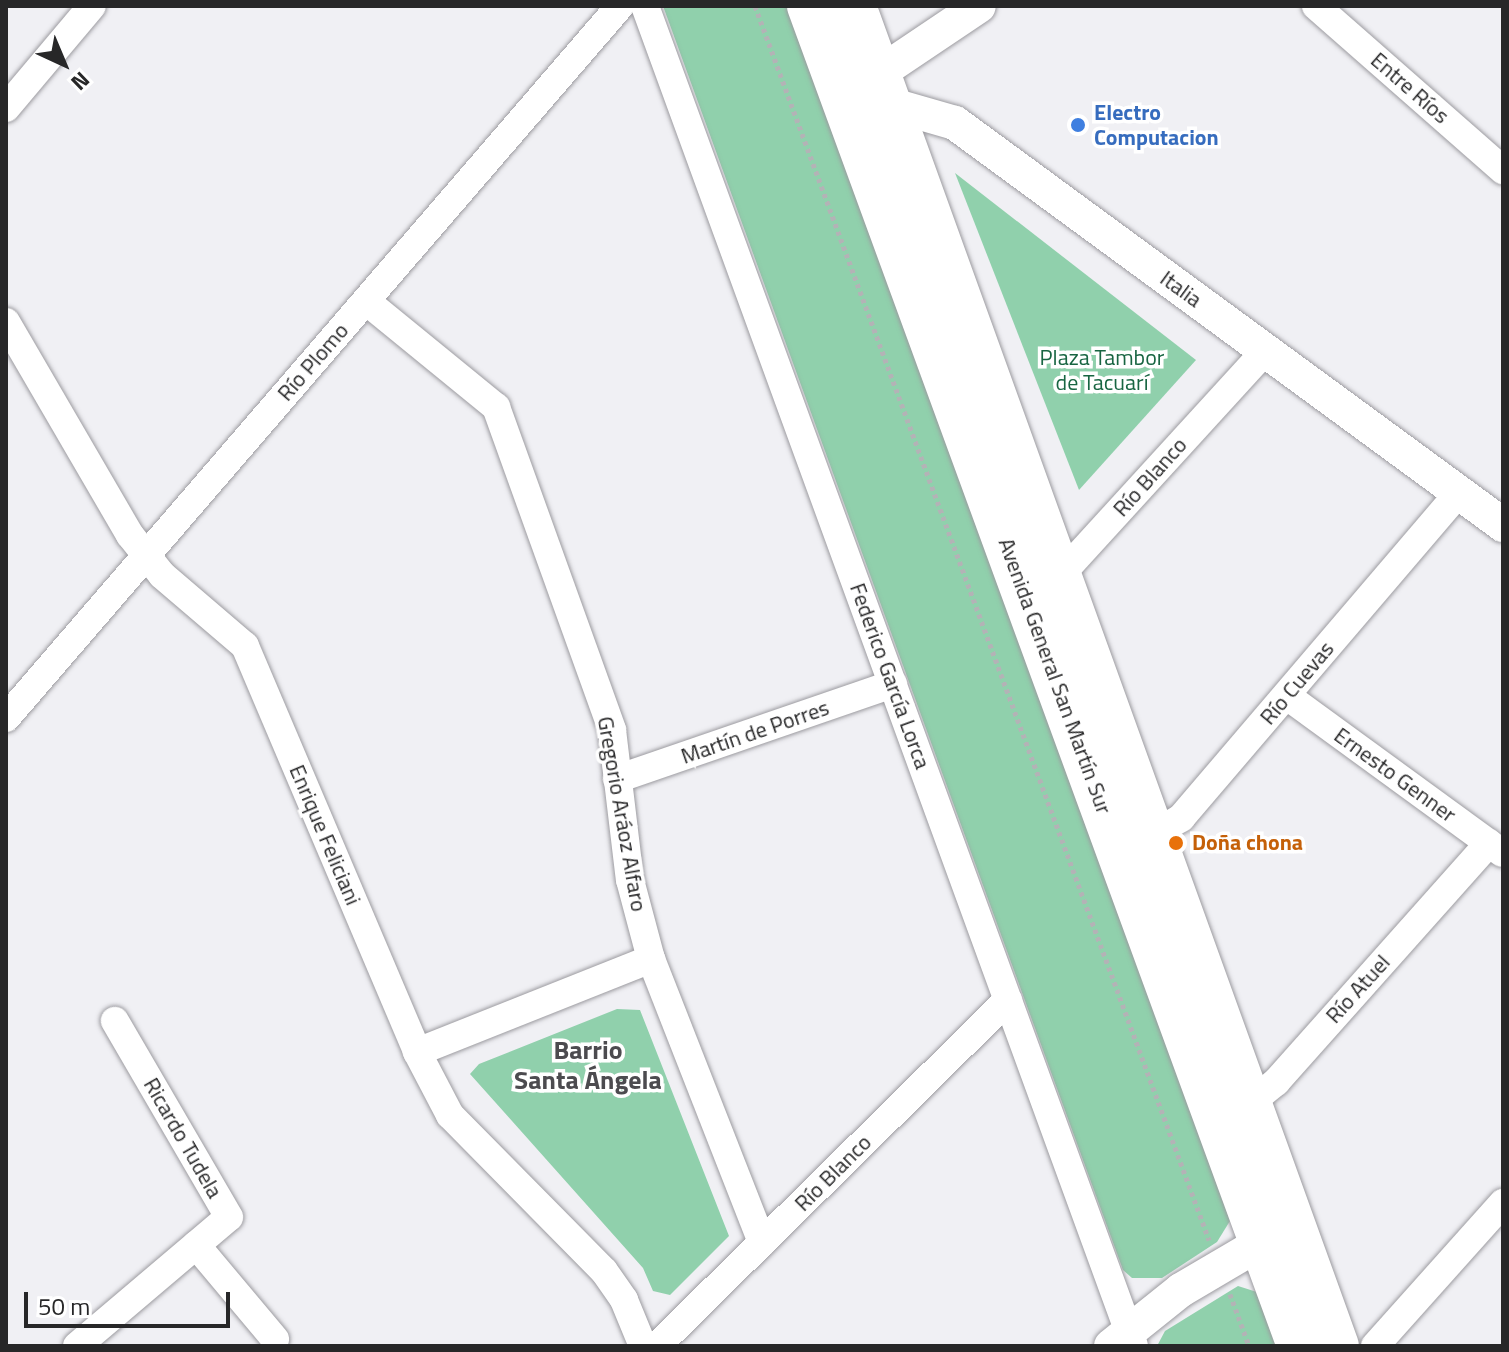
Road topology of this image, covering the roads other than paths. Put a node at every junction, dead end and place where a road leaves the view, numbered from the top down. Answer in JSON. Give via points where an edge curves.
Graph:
{"nodes":[{"id":1,"x":92,"y":6,"type":"edge"},
{"id":2,"x":620,"y":6,"type":"edge"},
{"id":3,"x":645,"y":6,"type":"edge"},
{"id":4,"x":809,"y":6,"type":"edge"},
{"id":5,"x":854,"y":6,"type":"edge"},
{"id":6,"x":979,"y":6,"type":"edge"},
{"id":7,"x":1316,"y":6,"type":"edge"},
{"id":8,"x":885,"y":88,"type":"junction"},
{"id":9,"x":840,"y":96,"type":"junction"},
{"id":10,"x":6,"y":108,"type":"edge"},
{"id":11,"x":1503,"y":170,"type":"edge"},
{"id":12,"x":366,"y":301,"type":"junction"},
{"id":13,"x":6,"y":322,"type":"edge"},
{"id":14,"x":1265,"y":351,"type":"junction"},
{"id":15,"x":1459,"y":493,"type":"junction"},
{"id":16,"x":1503,"y":525,"type":"edge"},
{"id":17,"x":146,"y":556,"type":"junction"},
{"id":18,"x":1042,"y":579,"type":"junction"},
{"id":19,"x":893,"y":684,"type":"junction"},
{"id":20,"x":1287,"y":696,"type":"junction"},
{"id":21,"x":6,"y":718,"type":"edge"},
{"id":22,"x":617,"y":779,"type":"junction"},
{"id":23,"x":1137,"y":844,"type":"junction"},
{"id":24,"x":1496,"y":848,"type":"edge"},
{"id":25,"x":651,"y":959,"type":"junction"},
{"id":26,"x":1008,"y":1000,"type":"junction"},
{"id":27,"x":115,"y":1021,"type":"dead end"},
{"id":28,"x":417,"y":1052,"type":"junction"},
{"id":29,"x":1234,"y":1114,"type":"junction"},
{"id":30,"x":1503,"y":1203,"type":"edge"},
{"id":31,"x":1278,"y":1233,"type":"junction"},
{"id":32,"x":762,"y":1242,"type":"junction"},
{"id":33,"x":196,"y":1245,"type":"junction"},
{"id":34,"x":275,"y":1339,"type":"dead end"},
{"id":35,"x":1125,"y":1340,"type":"edge"},
{"id":36,"x":77,"y":1346,"type":"edge"},
{"id":37,"x":643,"y":1346,"type":"edge"},
{"id":38,"x":657,"y":1346,"type":"edge"},
{"id":39,"x":1299,"y":1346,"type":"edge"},
{"id":40,"x":1337,"y":1346,"type":"edge"},
{"id":41,"x":1375,"y":1346,"type":"edge"}],
"edges":[{"from":1,"to":10,"type":"street"},
{"from":2,"to":12,"type":"street","name":"Río Plomo"},
{"from":3,"to":19,"type":"street","name":"Federico García Lorca"},
{"from":4,"to":9,"type":"main road","name":"Avenida General San Martín Sur"},
{"from":5,"to":8,"type":"main road","name":"Avenida General San Martín Sur"},
{"from":6,"to":8,"type":"street"},
{"from":7,"to":11,"type":"street","name":"Entre Ríos"},
{"from":8,"to":9,"type":"street","name":"Italia"},
{"from":8,"to":14,"type":"street","name":"Italia","via":[[955,123]]},
{"from":8,"to":18,"type":"main road","name":"Avenida General San Martín Sur"},
{"from":9,"to":18,"type":"main road","name":"Avenida General San Martín Sur"},
{"from":12,"to":17,"type":"street","name":"Río Plomo"},
{"from":12,"to":22,"type":"street","name":"Gregorio Aráoz Alfaro","via":[[496,407],[612,730]]},
{"from":13,"to":17,"type":"street","name":"Enrique Feliciani","via":[[114,511]]},
{"from":14,"to":15,"type":"street","name":"Italia"},
{"from":14,"to":18,"type":"street","name":"Río Blanco"},
{"from":15,"to":16,"type":"street","name":"Italia"},
{"from":15,"to":20,"type":"street","name":"Río Cuevas"},
{"from":17,"to":21,"type":"street","name":"Río Plomo"},
{"from":17,"to":28,"type":"street","name":"Enrique Feliciani","via":[[245,646]]},
{"from":18,"to":23,"type":"main road","name":"Avenida General San Martín Sur"},
{"from":19,"to":22,"type":"street","name":"Martín de Porres"},
{"from":19,"to":26,"type":"street","name":"Federico García Lorca"},
{"from":20,"to":23,"type":"street","name":"Río Cuevas","via":[[1181,818]]},
{"from":20,"to":24,"type":"street","name":"Ernesto Genner"},
{"from":22,"to":25,"type":"street","name":"Gregorio Aráoz Alfaro","via":[[630,880]]},
{"from":23,"to":29,"type":"main road","name":"Avenida General San Martín Sur"},
{"from":24,"to":29,"type":"street","name":"Río Atuel"},
{"from":25,"to":28,"type":"street"},
{"from":25,"to":32,"type":"street","name":"Gregorio Aráoz Alfaro"},
{"from":26,"to":32,"type":"street","name":"Río Blanco"},
{"from":26,"to":35,"type":"street","name":"Federico García Lorca"},
{"from":27,"to":33,"type":"street","name":"Ricardo Tudela","via":[[229,1217]]},
{"from":28,"to":37,"type":"street","name":"Enrique Feliciani","via":[[464,1132],[604,1271],[624,1300]]},
{"from":29,"to":31,"type":"main road","name":"Avenida General San Martín Sur"},
{"from":30,"to":41,"type":"street"},
{"from":31,"to":35,"type":"street","via":[[1219,1266]]},
{"from":31,"to":39,"type":"main road","name":"Avenida General San Martín Sur"},
{"from":31,"to":40,"type":"main road","name":"Avenida General San Martín Sur"},
{"from":32,"to":38,"type":"street","name":"Río Blanco"},
{"from":33,"to":34,"type":"street"},
{"from":33,"to":36,"type":"street","name":"Ricardo Tudela"}]}
